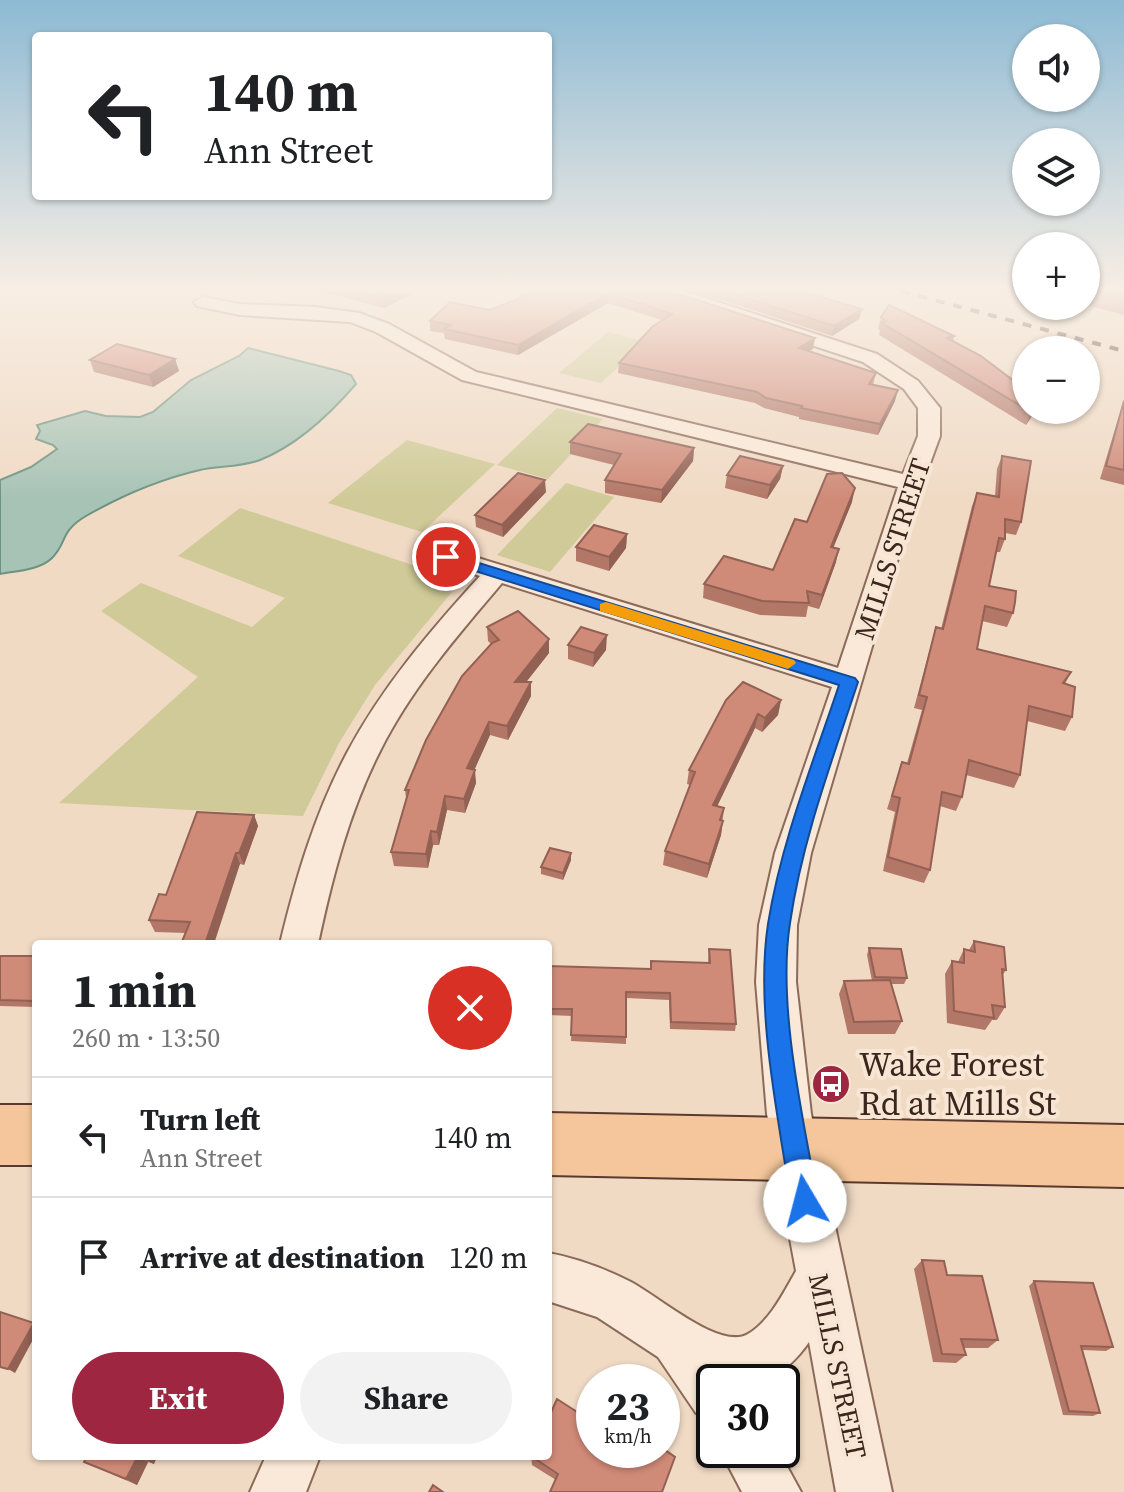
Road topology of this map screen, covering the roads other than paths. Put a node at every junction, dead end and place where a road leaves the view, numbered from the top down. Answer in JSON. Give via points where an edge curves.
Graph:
{"nodes":[{"id":1,"x":435,"y":361,"type":"edge"},
{"id":2,"x":875,"y":361,"type":"edge"},
{"id":3,"x":909,"y":483,"type":"junction"},
{"id":4,"x":446,"y":557,"type":"dead end"},
{"id":5,"x":497,"y":573,"type":"junction"},
{"id":6,"x":849,"y":682,"type":"junction"},
{"id":7,"x":300,"y":940,"type":"edge"},
{"id":8,"x":0,"y":1135,"type":"edge"},
{"id":9,"x":32,"y":1135,"type":"edge"},
{"id":10,"x":552,"y":1144,"type":"edge"},
{"id":11,"x":798,"y":1150,"type":"junction"},
{"id":12,"x":1124,"y":1156,"type":"edge"},
{"id":13,"x":552,"y":1278,"type":"edge"},
{"id":14,"x":819,"y":1278,"type":"junction"},
{"id":15,"x":674,"y":1338,"type":"junction"},
{"id":16,"x":696,"y":1369,"type":"edge"},
{"id":17,"x":291,"y":1460,"type":"edge"},
{"id":18,"x":758,"y":1468,"type":"edge"},
{"id":19,"x":278,"y":1492,"type":"edge"},
{"id":20,"x":773,"y":1492,"type":"edge"},
{"id":21,"x":864,"y":1492,"type":"edge"}],
"edges":[{"from":1,"to":3,"type":"street","via":[[469,376]]},
{"from":2,"to":3,"type":"street","name":"MILLS STREET","via":[[924,397],[931,420]]},
{"from":3,"to":6,"type":"street","name":"MILLS STREET"},
{"from":4,"to":5,"type":"street"},
{"from":5,"to":6,"type":"street"},
{"from":5,"to":7,"type":"street","via":[[427,656],[377,727],[341,801],[314,877]]},
{"from":6,"to":11,"type":"street","name":"MILLS STREET","via":[[793,853],[778,925],[776,982],[787,1100]]},
{"from":8,"to":9,"type":"main road"},
{"from":10,"to":11,"type":"main road"},
{"from":11,"to":12,"type":"main road"},
{"from":11,"to":14,"type":"street","name":"MILLS STREET"},
{"from":13,"to":15,"type":"street","via":[[620,1302]]},
{"from":14,"to":15,"type":"street","via":[[785,1332],[753,1360],[712,1359]]},
{"from":14,"to":21,"type":"street","name":"MILLS STREET"},
{"from":15,"to":16,"type":"street"},
{"from":17,"to":19,"type":"street"},
{"from":18,"to":20,"type":"street"}]}
